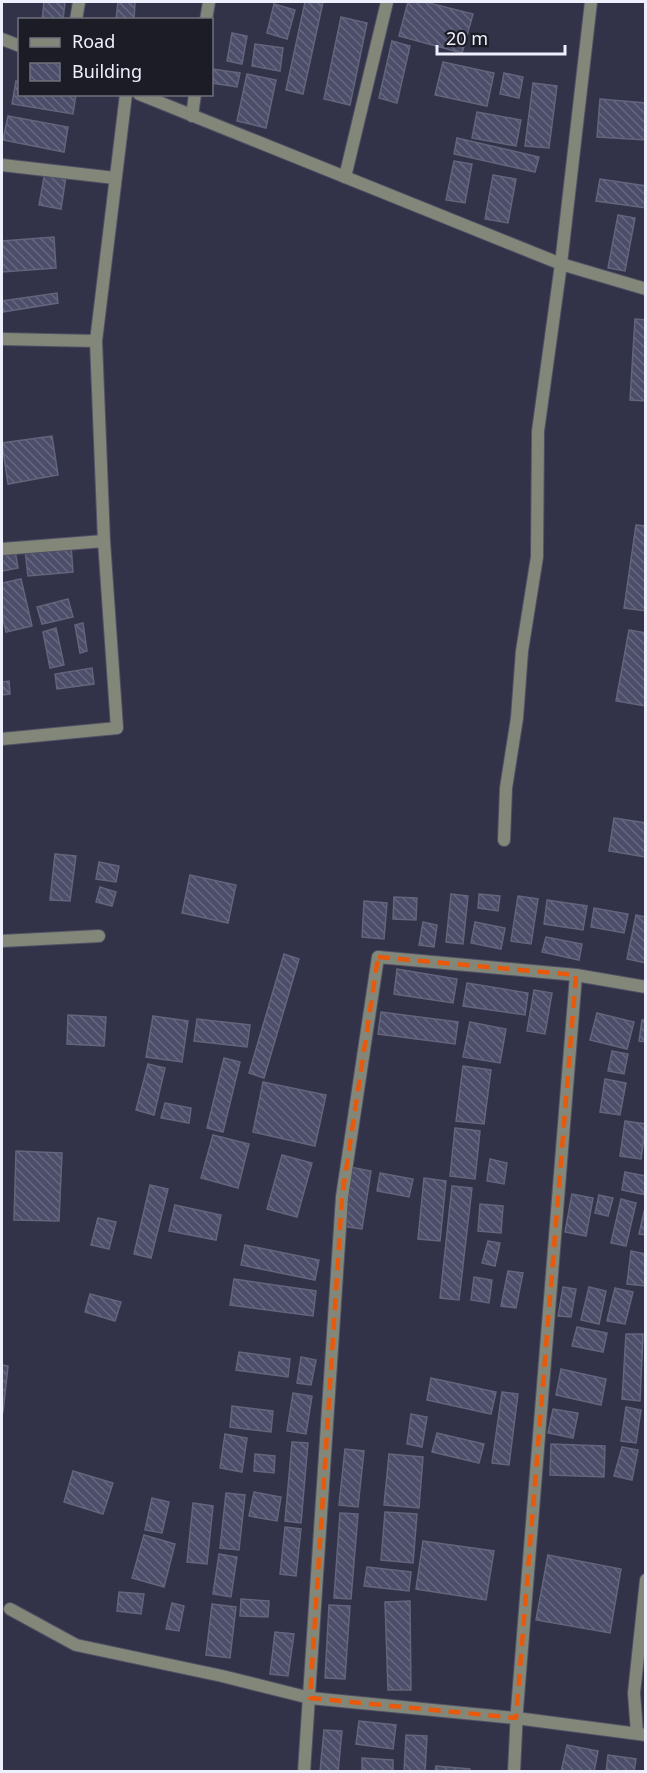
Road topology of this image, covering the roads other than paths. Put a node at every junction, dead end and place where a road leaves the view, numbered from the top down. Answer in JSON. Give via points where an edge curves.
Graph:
{"nodes":[{"id":1,"x":79,"y":2,"type":"edge"},
{"id":2,"x":208,"y":2,"type":"edge"},
{"id":3,"x":387,"y":2,"type":"edge"},
{"id":4,"x":591,"y":2,"type":"edge"},
{"id":5,"x":76,"y":18,"type":"edge"},
{"id":6,"x":206,"y":18,"type":"edge"},
{"id":7,"x":2,"y":39,"type":"edge"},
{"id":8,"x":18,"y":45,"type":"edge"},
{"id":9,"x":126,"y":96,"type":"edge"},
{"id":10,"x":144,"y":96,"type":"edge"},
{"id":11,"x":195,"y":96,"type":"edge"},
{"id":12,"x":192,"y":116,"type":"junction"},
{"id":13,"x":2,"y":165,"type":"edge"},
{"id":14,"x":345,"y":177,"type":"junction"},
{"id":15,"x":116,"y":178,"type":"junction"},
{"id":16,"x":561,"y":264,"type":"junction"},
{"id":17,"x":645,"y":289,"type":"edge"},
{"id":18,"x":2,"y":339,"type":"edge"},
{"id":19,"x":96,"y":341,"type":"junction"},
{"id":20,"x":104,"y":542,"type":"junction"},
{"id":21,"x":2,"y":549,"type":"edge"},
{"id":22,"x":2,"y":739,"type":"edge"},
{"id":23,"x":504,"y":840,"type":"dead end"},
{"id":24,"x":99,"y":936,"type":"dead end"},
{"id":25,"x":2,"y":941,"type":"edge"},
{"id":26,"x":576,"y":975,"type":"junction"},
{"id":27,"x":645,"y":987,"type":"edge"},
{"id":28,"x":645,"y":1580,"type":"edge"},
{"id":29,"x":10,"y":1609,"type":"dead end"},
{"id":30,"x":310,"y":1698,"type":"junction"},
{"id":31,"x":516,"y":1718,"type":"junction"},
{"id":32,"x":641,"y":1734,"type":"edge"},
{"id":33,"x":304,"y":1772,"type":"edge"},
{"id":34,"x":514,"y":1772,"type":"edge"}],
"edges":[{"from":1,"to":5,"type":"street"},
{"from":2,"to":6,"type":"street"},
{"from":3,"to":14,"type":"street"},
{"from":4,"to":16,"type":"street"},
{"from":7,"to":8,"type":"street"},
{"from":9,"to":15,"type":"street"},
{"from":10,"to":12,"type":"street"},
{"from":11,"to":12,"type":"street"},
{"from":12,"to":14,"type":"street"},
{"from":13,"to":15,"type":"street"},
{"from":14,"to":16,"type":"street"},
{"from":15,"to":19,"type":"street"},
{"from":16,"to":17,"type":"street"},
{"from":16,"to":23,"type":"street","via":[[538,431],[537,557],[506,788]]},
{"from":18,"to":19,"type":"street"},
{"from":19,"to":20,"type":"street"},
{"from":20,"to":21,"type":"street"},
{"from":20,"to":22,"type":"street","via":[[117,728]]},
{"from":24,"to":25,"type":"street"},
{"from":26,"to":27,"type":"street"},
{"from":26,"to":30,"type":"street","via":[[378,957],[342,1197]]},
{"from":26,"to":31,"type":"street"},
{"from":28,"to":32,"type":"street","via":[[634,1693]]},
{"from":29,"to":30,"type":"street","via":[[76,1645]]},
{"from":30,"to":31,"type":"street"},
{"from":30,"to":33,"type":"street"},
{"from":31,"to":32,"type":"street"},
{"from":31,"to":34,"type":"street"}]}
